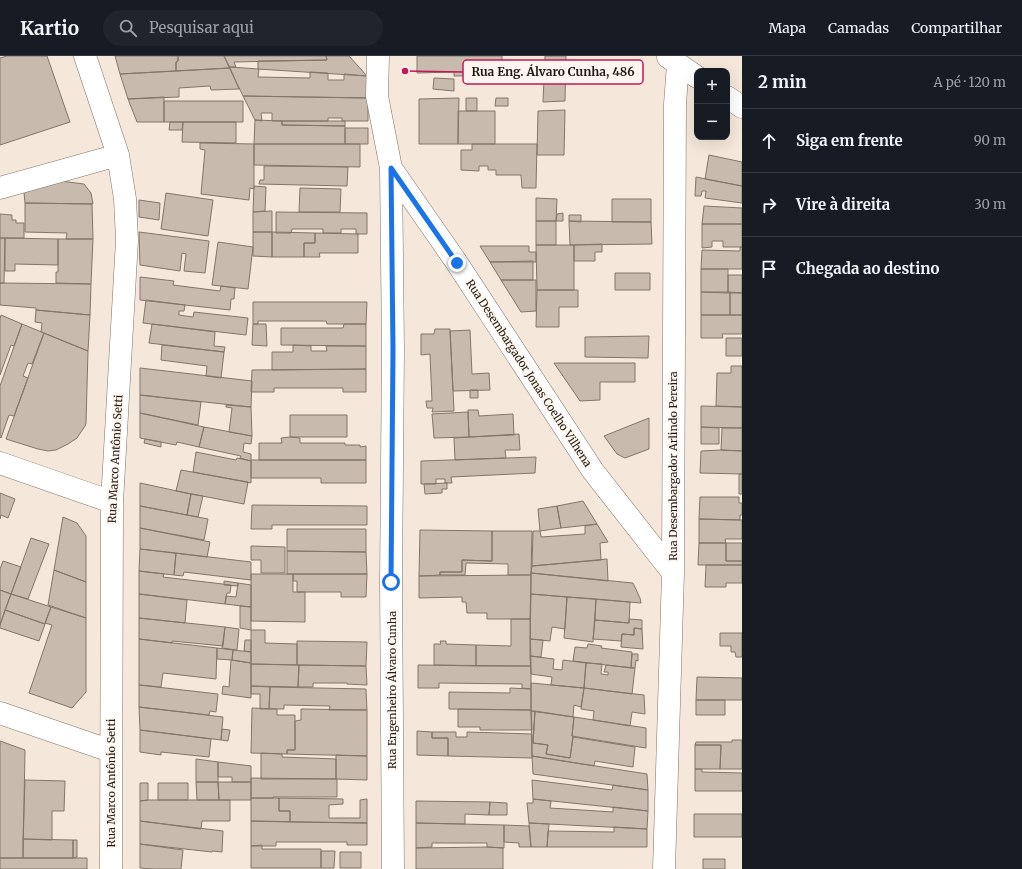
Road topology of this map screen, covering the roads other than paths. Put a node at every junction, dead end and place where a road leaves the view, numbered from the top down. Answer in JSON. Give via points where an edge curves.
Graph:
{"nodes":[{"id":1,"x":85,"y":56,"type":"edge"},
{"id":2,"x":378,"y":56,"type":"edge"},
{"id":3,"x":672,"y":60,"type":"edge"},
{"id":4,"x":694,"y":75,"type":"edge"},
{"id":5,"x":730,"y":99,"type":"edge"},
{"id":6,"x":742,"y":107,"type":"edge"},
{"id":7,"x":118,"y":155,"type":"junction"},
{"id":8,"x":391,"y":168,"type":"junction"},
{"id":9,"x":0,"y":188,"type":"edge"},
{"id":10,"x":0,"y":463,"type":"edge"},
{"id":11,"x":112,"y":502,"type":"junction"},
{"id":12,"x":673,"y":573,"type":"junction"},
{"id":13,"x":0,"y":713,"type":"edge"},
{"id":14,"x":112,"y":750,"type":"junction"},
{"id":15,"x":111,"y":869,"type":"edge"},
{"id":16,"x":393,"y":869,"type":"edge"},
{"id":17,"x":664,"y":869,"type":"edge"}],
"edges":[{"from":1,"to":7,"type":"street","name":"Rua Marco Antônio Setti"},
{"from":2,"to":8,"type":"street","name":"Rua Engenheiro Álvaro Cunha","via":[[377,96]]},
{"from":3,"to":4,"type":"street"},
{"from":3,"to":12,"type":"street","name":"Rua Desembargador Arlindo Pereira","via":[[675,104]]},
{"from":5,"to":6,"type":"street"},
{"from":7,"to":9,"type":"street"},
{"from":7,"to":11,"type":"street","name":"Rua Marco Antônio Setti","via":[[125,199],[127,240]]},
{"from":8,"to":12,"type":"street","name":"Rua Desembargador Jonas Coelho Vilhena","via":[[457,263],[593,471]]},
{"from":8,"to":16,"type":"street","name":"Rua Engenheiro Álvaro Cunha"},
{"from":10,"to":11,"type":"street"},
{"from":11,"to":14,"type":"street","name":"Rua Marco Antônio Setti"},
{"from":12,"to":17,"type":"street","name":"Rua Desembargador Arlindo Pereira"},
{"from":13,"to":14,"type":"street"},
{"from":14,"to":15,"type":"street","name":"Rua Marco Antônio Setti"}]}
